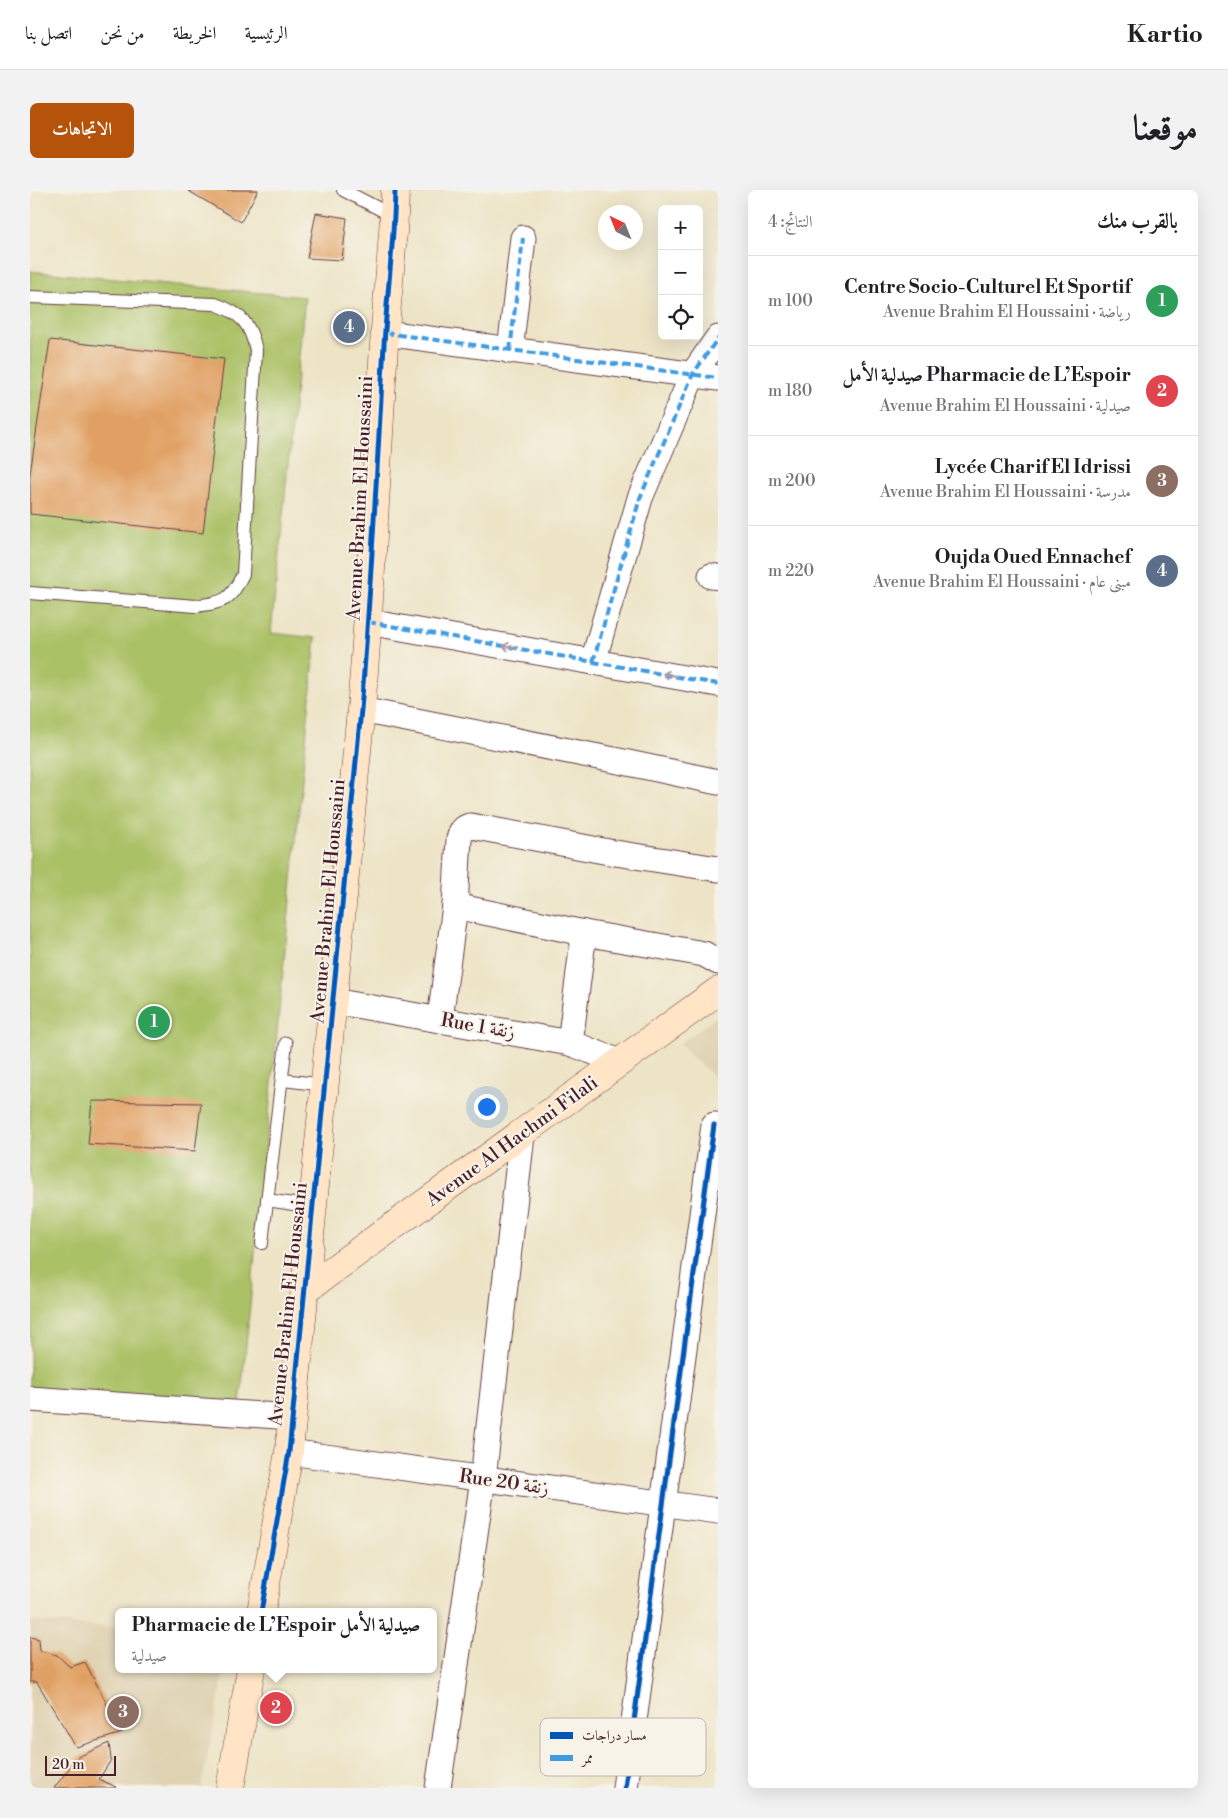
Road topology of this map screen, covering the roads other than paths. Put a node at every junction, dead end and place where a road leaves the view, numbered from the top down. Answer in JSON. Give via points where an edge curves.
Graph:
{"nodes":[{"id":1,"x":342,"y":190,"type":"edge"},
{"id":2,"x":395,"y":190,"type":"edge"},
{"id":3,"x":395,"y":217,"type":"junction"},
{"id":4,"x":523,"y":238,"type":"dead end"},
{"id":5,"x":30,"y":297,"type":"edge"},
{"id":6,"x":385,"y":333,"type":"junction"},
{"id":7,"x":718,"y":338,"type":"edge"},
{"id":8,"x":510,"y":351,"type":"junction"},
{"id":9,"x":693,"y":374,"type":"junction"},
{"id":10,"x":718,"y":378,"type":"edge"},
{"id":11,"x":30,"y":594,"type":"edge"},
{"id":12,"x":368,"y":622,"type":"junction"},
{"id":13,"x":593,"y":662,"type":"junction"},
{"id":14,"x":718,"y":684,"type":"edge"},
{"id":15,"x":361,"y":710,"type":"junction"},
{"id":16,"x":718,"y":782,"type":"edge"},
{"id":17,"x":718,"y":869,"type":"edge"},
{"id":18,"x":455,"y":906,"type":"junction"},
{"id":19,"x":584,"y":933,"type":"junction"},
{"id":20,"x":718,"y":962,"type":"edge"},
{"id":21,"x":718,"y":991,"type":"edge"},
{"id":22,"x":333,"y":1001,"type":"junction"},
{"id":23,"x":440,"y":1019,"type":"junction"},
{"id":24,"x":286,"y":1043,"type":"dead end"},
{"id":25,"x":570,"y":1043,"type":"junction"},
{"id":26,"x":620,"y":1062,"type":"junction"},
{"id":27,"x":282,"y":1080,"type":"junction"},
{"id":28,"x":325,"y":1085,"type":"junction"},
{"id":29,"x":714,"y":1125,"type":"dead end"},
{"id":30,"x":522,"y":1135,"type":"junction"},
{"id":31,"x":267,"y":1200,"type":"junction"},
{"id":32,"x":313,"y":1207,"type":"junction"},
{"id":33,"x":262,"y":1243,"type":"dead end"},
{"id":34,"x":305,"y":1290,"type":"junction"},
{"id":35,"x":30,"y":1399,"type":"edge"},
{"id":36,"x":292,"y":1417,"type":"junction"},
{"id":37,"x":289,"y":1452,"type":"junction"},
{"id":38,"x":483,"y":1479,"type":"junction"},
{"id":39,"x":664,"y":1504,"type":"junction"},
{"id":40,"x":718,"y":1511,"type":"edge"},
{"id":41,"x":262,"y":1608,"type":"edge"},
{"id":42,"x":250,"y":1673,"type":"edge"},
{"id":43,"x":635,"y":1718,"type":"edge"},
{"id":44,"x":230,"y":1788,"type":"edge"},
{"id":45,"x":438,"y":1788,"type":"edge"}],
"edges":[{"from":1,"to":3,"type":"lane"},
{"from":2,"to":3,"type":"street","name":"Avenue Brahim El Houssaini"},
{"from":3,"to":6,"type":"street","name":"Avenue Brahim El Houssaini"},
{"from":4,"to":8,"type":"street"},
{"from":5,"to":11,"type":"lane","via":[[215,304],[244,320],[256,350],[243,574],[234,592],[220,602],[196,606]]},
{"from":6,"to":8,"type":"street"},
{"from":6,"to":12,"type":"street","name":"Avenue Brahim El Houssaini"},
{"from":7,"to":9,"type":"street"},
{"from":8,"to":9,"type":"street"},
{"from":9,"to":10,"type":"street"},
{"from":9,"to":13,"type":"street","via":[[640,498]]},
{"from":13,"to":12,"type":"street","one_way":true},
{"from":12,"to":15,"type":"street","name":"Avenue Brahim El Houssaini"},
{"from":14,"to":13,"type":"street","one_way":true},
{"from":15,"to":16,"type":"street"},
{"from":15,"to":22,"type":"street","name":"Avenue Brahim El Houssaini"},
{"from":17,"to":18,"type":"street","via":[[470,826],[464,828],[459,839]]},
{"from":18,"to":19,"type":"street"},
{"from":18,"to":23,"type":"street"},
{"from":19,"to":20,"type":"street","via":[[704,954]]},
{"from":19,"to":25,"type":"street"},
{"from":21,"to":26,"type":"street","name":"Avenue Al Hachmi Filali"},
{"from":22,"to":23,"type":"street","name":"Rue 1 زنقة"},
{"from":22,"to":28,"type":"street","name":"Avenue Brahim El Houssaini"},
{"from":23,"to":25,"type":"street","name":"Rue 1 زنقة"},
{"from":24,"to":27,"type":"lane"},
{"from":25,"to":26,"type":"street","name":"Rue 1 زنقة"},
{"from":26,"to":30,"type":"street","name":"Avenue Al Hachmi Filali"},
{"from":27,"to":28,"type":"lane"},
{"from":27,"to":31,"type":"lane"},
{"from":28,"to":32,"type":"street","name":"Avenue Brahim El Houssaini"},
{"from":29,"to":39,"type":"street"},
{"from":30,"to":34,"type":"street","name":"Avenue Al Hachmi Filali"},
{"from":30,"to":38,"type":"street"},
{"from":31,"to":32,"type":"lane"},
{"from":31,"to":33,"type":"lane"},
{"from":32,"to":34,"type":"street","name":"Avenue Brahim El Houssaini"},
{"from":34,"to":36,"type":"street","name":"Avenue Brahim El Houssaini"},
{"from":35,"to":36,"type":"street"},
{"from":36,"to":37,"type":"street","name":"Avenue Brahim El Houssaini"},
{"from":37,"to":38,"type":"street","name":"Rue 20 زنقة"},
{"from":37,"to":41,"type":"street","name":"Avenue Brahim El Houssaini"},
{"from":38,"to":39,"type":"street","name":"Rue 20 زنقة"},
{"from":38,"to":45,"type":"street"},
{"from":39,"to":40,"type":"street","name":"Rue 20 زنقة"},
{"from":39,"to":43,"type":"street"},
{"from":42,"to":44,"type":"street"}]}
